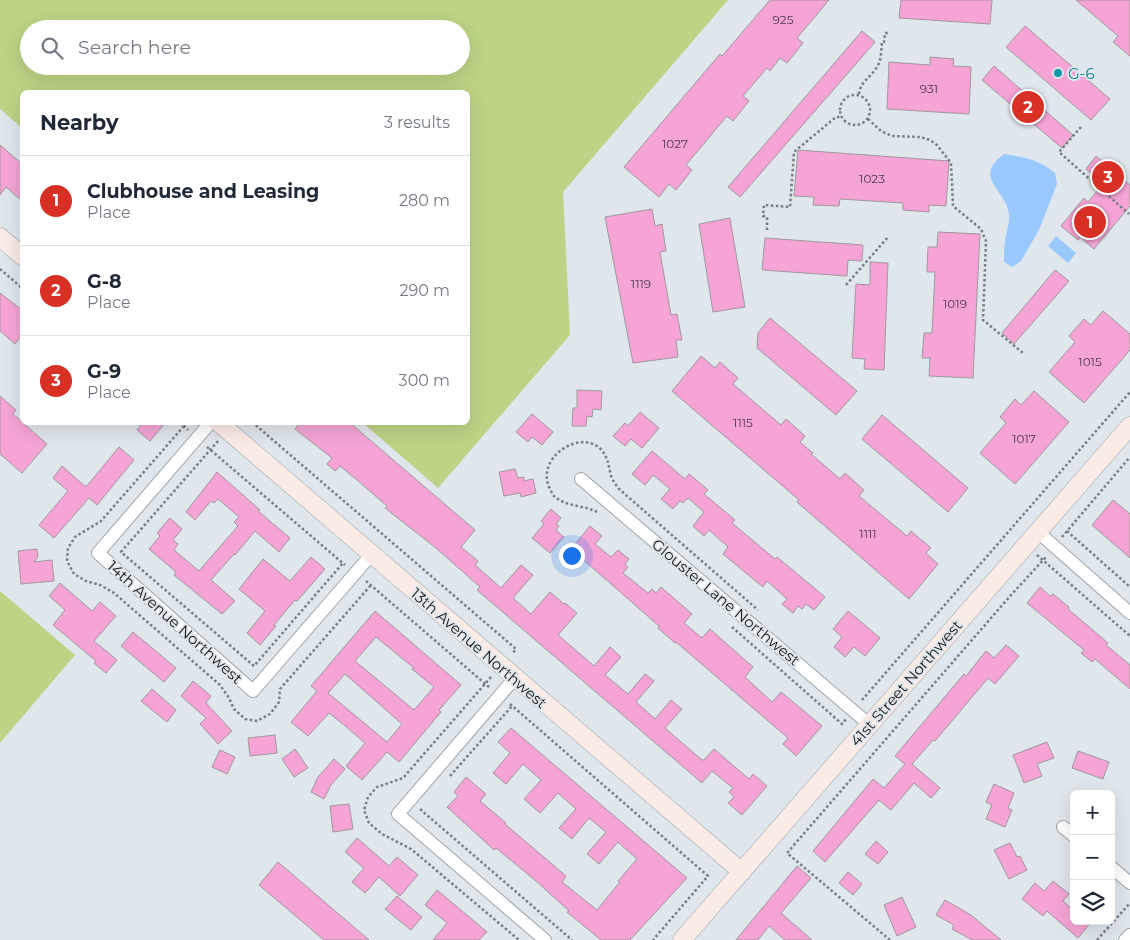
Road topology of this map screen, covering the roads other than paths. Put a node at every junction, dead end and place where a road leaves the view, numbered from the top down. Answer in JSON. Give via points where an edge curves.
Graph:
{"nodes":[{"id":1,"x":0,"y":237,"type":"edge"},
{"id":2,"x":20,"y":254,"type":"edge"},
{"id":3,"x":208,"y":425,"type":"edge"},
{"id":4,"x":221,"y":425,"type":"edge"},
{"id":5,"x":1130,"y":426,"type":"edge"},
{"id":6,"x":581,"y":479,"type":"dead end"},
{"id":7,"x":1038,"y":532,"type":"junction"},
{"id":8,"x":371,"y":555,"type":"junction"},
{"id":9,"x":1130,"y":613,"type":"edge"},
{"id":10,"x":514,"y":679,"type":"junction"},
{"id":11,"x":870,"y":724,"type":"junction"},
{"id":12,"x":1063,"y":827,"type":"dead end"},
{"id":13,"x":1073,"y":835,"type":"edge"},
{"id":14,"x":1115,"y":871,"type":"edge"},
{"id":15,"x":742,"y":872,"type":"junction"},
{"id":16,"x":1130,"y":883,"type":"edge"},
{"id":17,"x":1130,"y":935,"type":"edge"},
{"id":18,"x":545,"y":940,"type":"edge"},
{"id":19,"x":682,"y":940,"type":"edge"},
{"id":20,"x":1125,"y":940,"type":"edge"}],
"edges":[{"from":1,"to":2,"type":"street"},
{"from":3,"to":8,"type":"street","name":"14th Avenue Northwest","via":[[98,553],[252,691]]},
{"from":4,"to":8,"type":"street","name":"13th Avenue Northwest"},
{"from":5,"to":7,"type":"street","name":"41st Street Northwest"},
{"from":6,"to":11,"type":"street","name":"Glouster Lane Northwest"},
{"from":7,"to":9,"type":"street"},
{"from":7,"to":11,"type":"street","name":"41st Street Northwest"},
{"from":8,"to":10,"type":"street","name":"13th Avenue Northwest"},
{"from":10,"to":15,"type":"street","name":"13th Avenue Northwest"},
{"from":10,"to":18,"type":"street","via":[[398,814]]},
{"from":11,"to":15,"type":"street","name":"41st Street Northwest"},
{"from":12,"to":13,"type":"street"},
{"from":14,"to":16,"type":"street"},
{"from":15,"to":19,"type":"street","name":"41st Street Northwest"},
{"from":17,"to":20,"type":"street"}]}
